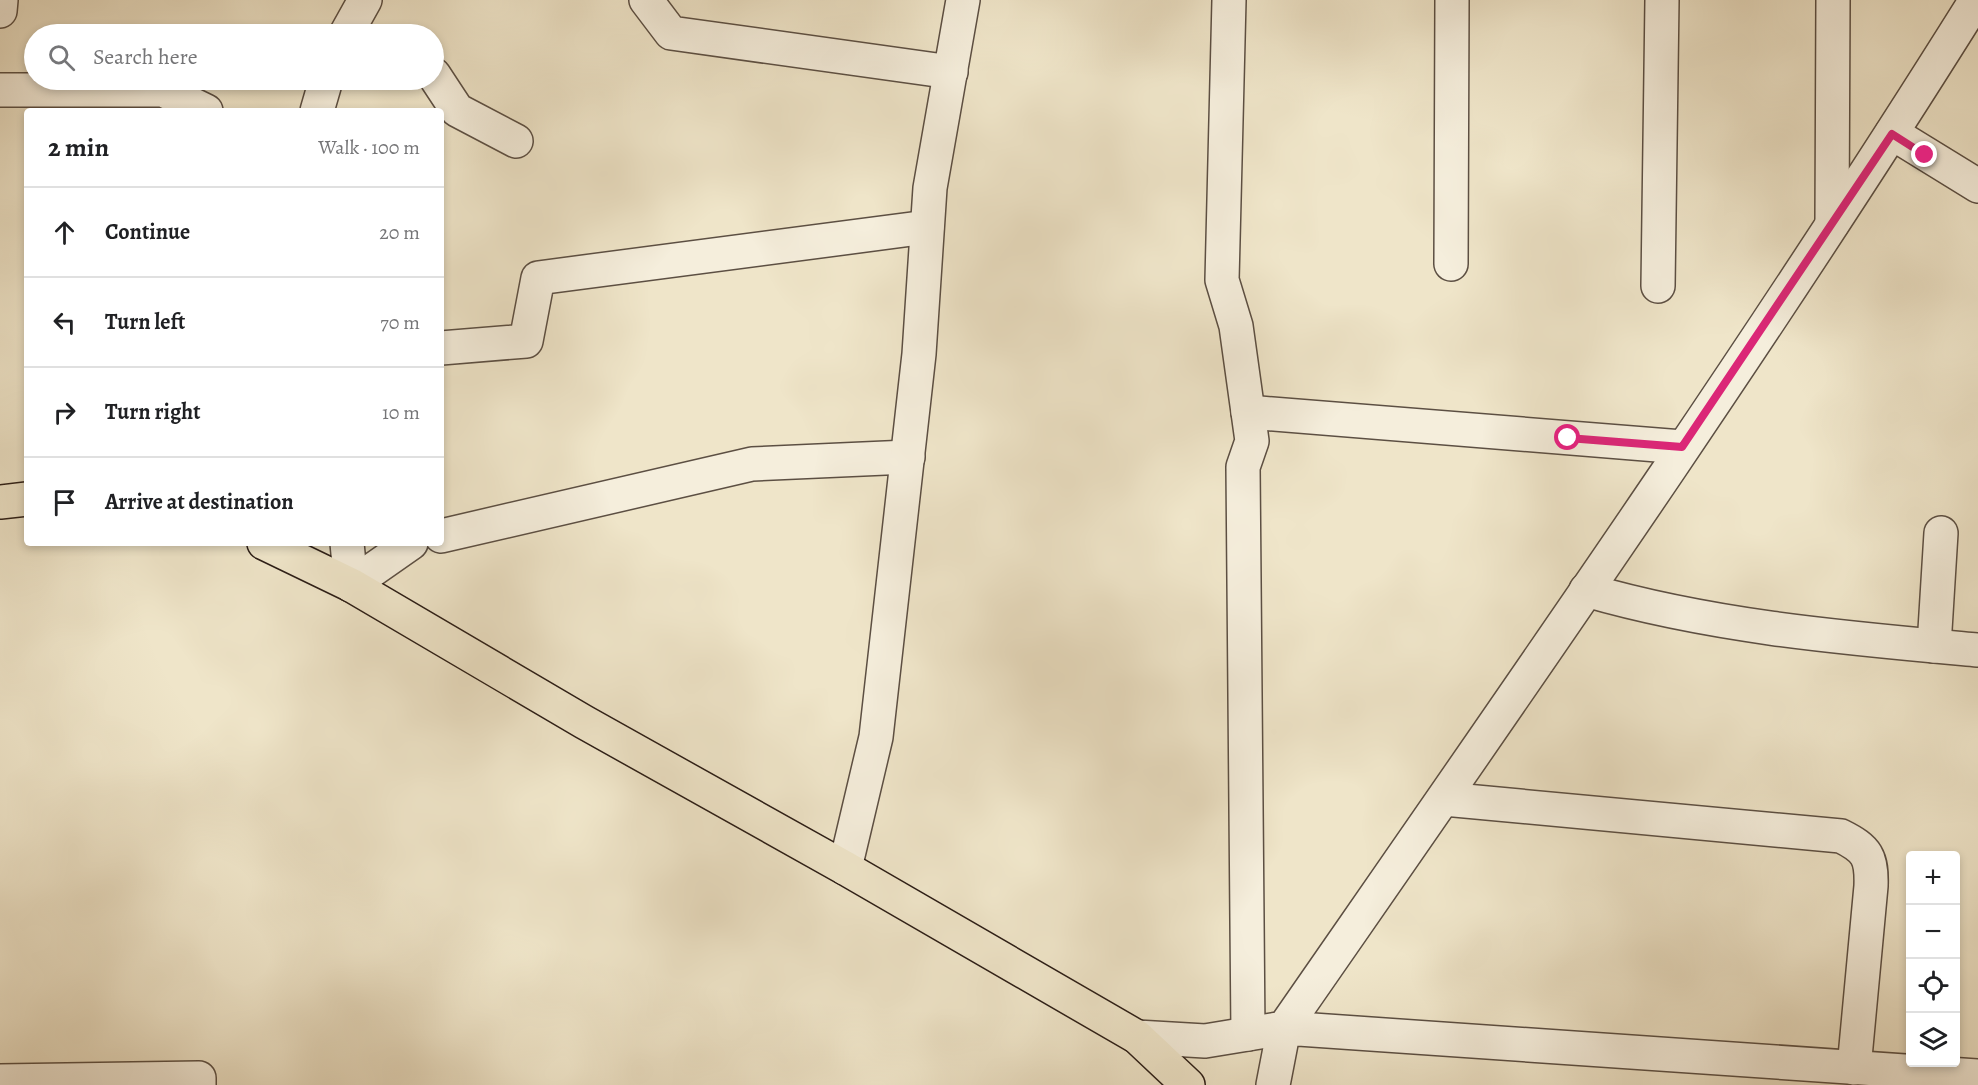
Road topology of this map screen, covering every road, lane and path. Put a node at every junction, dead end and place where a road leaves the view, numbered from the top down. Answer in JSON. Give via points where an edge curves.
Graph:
{"nodes":[{"id":1,"x":1,"y":0,"type":"edge"},
{"id":2,"x":365,"y":0,"type":"edge"},
{"id":3,"x":646,"y":0,"type":"edge"},
{"id":4,"x":963,"y":0,"type":"edge"},
{"id":5,"x":1229,"y":0,"type":"edge"},
{"id":6,"x":1452,"y":0,"type":"edge"},
{"id":7,"x":1662,"y":0,"type":"edge"},
{"id":8,"x":1833,"y":0,"type":"edge"},
{"id":9,"x":1976,"y":0,"type":"edge"},
{"id":10,"x":0,"y":11,"type":"edge"},
{"id":11,"x":355,"y":24,"type":"edge"},
{"id":12,"x":951,"y":72,"type":"junction"},
{"id":13,"x":0,"y":90,"type":"edge"},
{"id":14,"x":24,"y":90,"type":"edge"},
{"id":15,"x":24,"y":90,"type":"edge"},
{"id":16,"x":163,"y":90,"type":"edge"},
{"id":17,"x":163,"y":90,"type":"edge"},
{"id":18,"x":323,"y":90,"type":"edge"},
{"id":19,"x":444,"y":90,"type":"edge"},
{"id":20,"x":200,"y":108,"type":"edge"},
{"id":21,"x":318,"y":108,"type":"edge"},
{"id":22,"x":1892,"y":134,"type":"junction"},
{"id":23,"x":516,"y":141,"type":"dead end"},
{"id":24,"x":1978,"y":186,"type":"edge"},
{"id":25,"x":1832,"y":224,"type":"junction"},
{"id":26,"x":927,"y":227,"type":"junction"},
{"id":27,"x":1451,"y":264,"type":"dead end"},
{"id":28,"x":1658,"y":286,"type":"dead end"},
{"id":29,"x":444,"y":348,"type":"edge"},
{"id":30,"x":1248,"y":411,"type":"junction"},
{"id":31,"x":1682,"y":447,"type":"junction"},
{"id":32,"x":908,"y":457,"type":"junction"},
{"id":33,"x":24,"y":499,"type":"edge"},
{"id":34,"x":0,"y":502,"type":"edge"},
{"id":35,"x":1941,"y":533,"type":"dead end"},
{"id":36,"x":444,"y":535,"type":"edge"},
{"id":37,"x":270,"y":546,"type":"edge"},
{"id":38,"x":347,"y":546,"type":"edge"},
{"id":39,"x":407,"y":546,"type":"edge"},
{"id":40,"x":351,"y":585,"type":"junction"},
{"id":41,"x":1586,"y":590,"type":"junction"},
{"id":42,"x":1934,"y":646,"type":"junction"},
{"id":43,"x":1978,"y":650,"type":"edge"},
{"id":44,"x":1444,"y":799,"type":"junction"},
{"id":45,"x":845,"y":868,"type":"junction"},
{"id":46,"x":1284,"y":1028,"type":"junction"},
{"id":47,"x":1248,"y":1034,"type":"junction"},
{"id":48,"x":1137,"y":1037,"type":"junction"},
{"id":49,"x":1854,"y":1068,"type":"junction"},
{"id":50,"x":1978,"y":1076,"type":"edge"},
{"id":51,"x":0,"y":1081,"type":"edge"},
{"id":52,"x":199,"y":1085,"type":"edge"},
{"id":53,"x":1188,"y":1085,"type":"edge"},
{"id":54,"x":1273,"y":1085,"type":"edge"}],
"edges":[{"from":1,"to":10,"type":"street"},
{"from":2,"to":11,"type":"street"},
{"from":3,"to":12,"type":"street","via":[[671,33]]},
{"from":4,"to":12,"type":"street"},
{"from":5,"to":30,"type":"street","via":[[1222,280],[1236,326]]},
{"from":6,"to":27,"type":"street"},
{"from":7,"to":28,"type":"street"},
{"from":8,"to":25,"type":"street"},
{"from":9,"to":22,"type":"street"},
{"from":12,"to":26,"type":"street","via":[[930,188]]},
{"from":13,"to":14,"type":"street"},
{"from":15,"to":16,"type":"street"},
{"from":17,"to":20,"type":"street"},
{"from":18,"to":21,"type":"street"},
{"from":19,"to":23,"type":"street","via":[[457,110]]},
{"from":22,"to":24,"type":"street"},
{"from":22,"to":25,"type":"street"},
{"from":25,"to":31,"type":"street"},
{"from":26,"to":29,"type":"street","via":[[538,278],[526,341]]},
{"from":26,"to":32,"type":"street"},
{"from":30,"to":31,"type":"street"},
{"from":30,"to":47,"type":"street","via":[[1252,441],[1243,467]]},
{"from":31,"to":41,"type":"street"},
{"from":32,"to":36,"type":"street","via":[[752,464]]},
{"from":32,"to":45,"type":"street","via":[[876,737]]},
{"from":33,"to":34,"type":"main road"},
{"from":35,"to":42,"type":"street"},
{"from":37,"to":40,"type":"main road"},
{"from":38,"to":40,"type":"street"},
{"from":39,"to":40,"type":"street"},
{"from":40,"to":45,"type":"main road","via":[[584,722]]},
{"from":41,"to":42,"type":"street","via":[[1647,608],[1790,631]]},
{"from":41,"to":44,"type":"street"},
{"from":42,"to":43,"type":"street"},
{"from":44,"to":46,"type":"street"},
{"from":44,"to":49,"type":"street","via":[[1840,836],[1858,845],[1872,863]]},
{"from":45,"to":48,"type":"main road"},
{"from":46,"to":47,"type":"street"},
{"from":46,"to":49,"type":"street"},
{"from":46,"to":54,"type":"street"},
{"from":47,"to":48,"type":"street","via":[[1205,1041]]},
{"from":48,"to":53,"type":"main road"},
{"from":49,"to":50,"type":"street"},
{"from":51,"to":52,"type":"street","via":[[199,1078]]}]}
